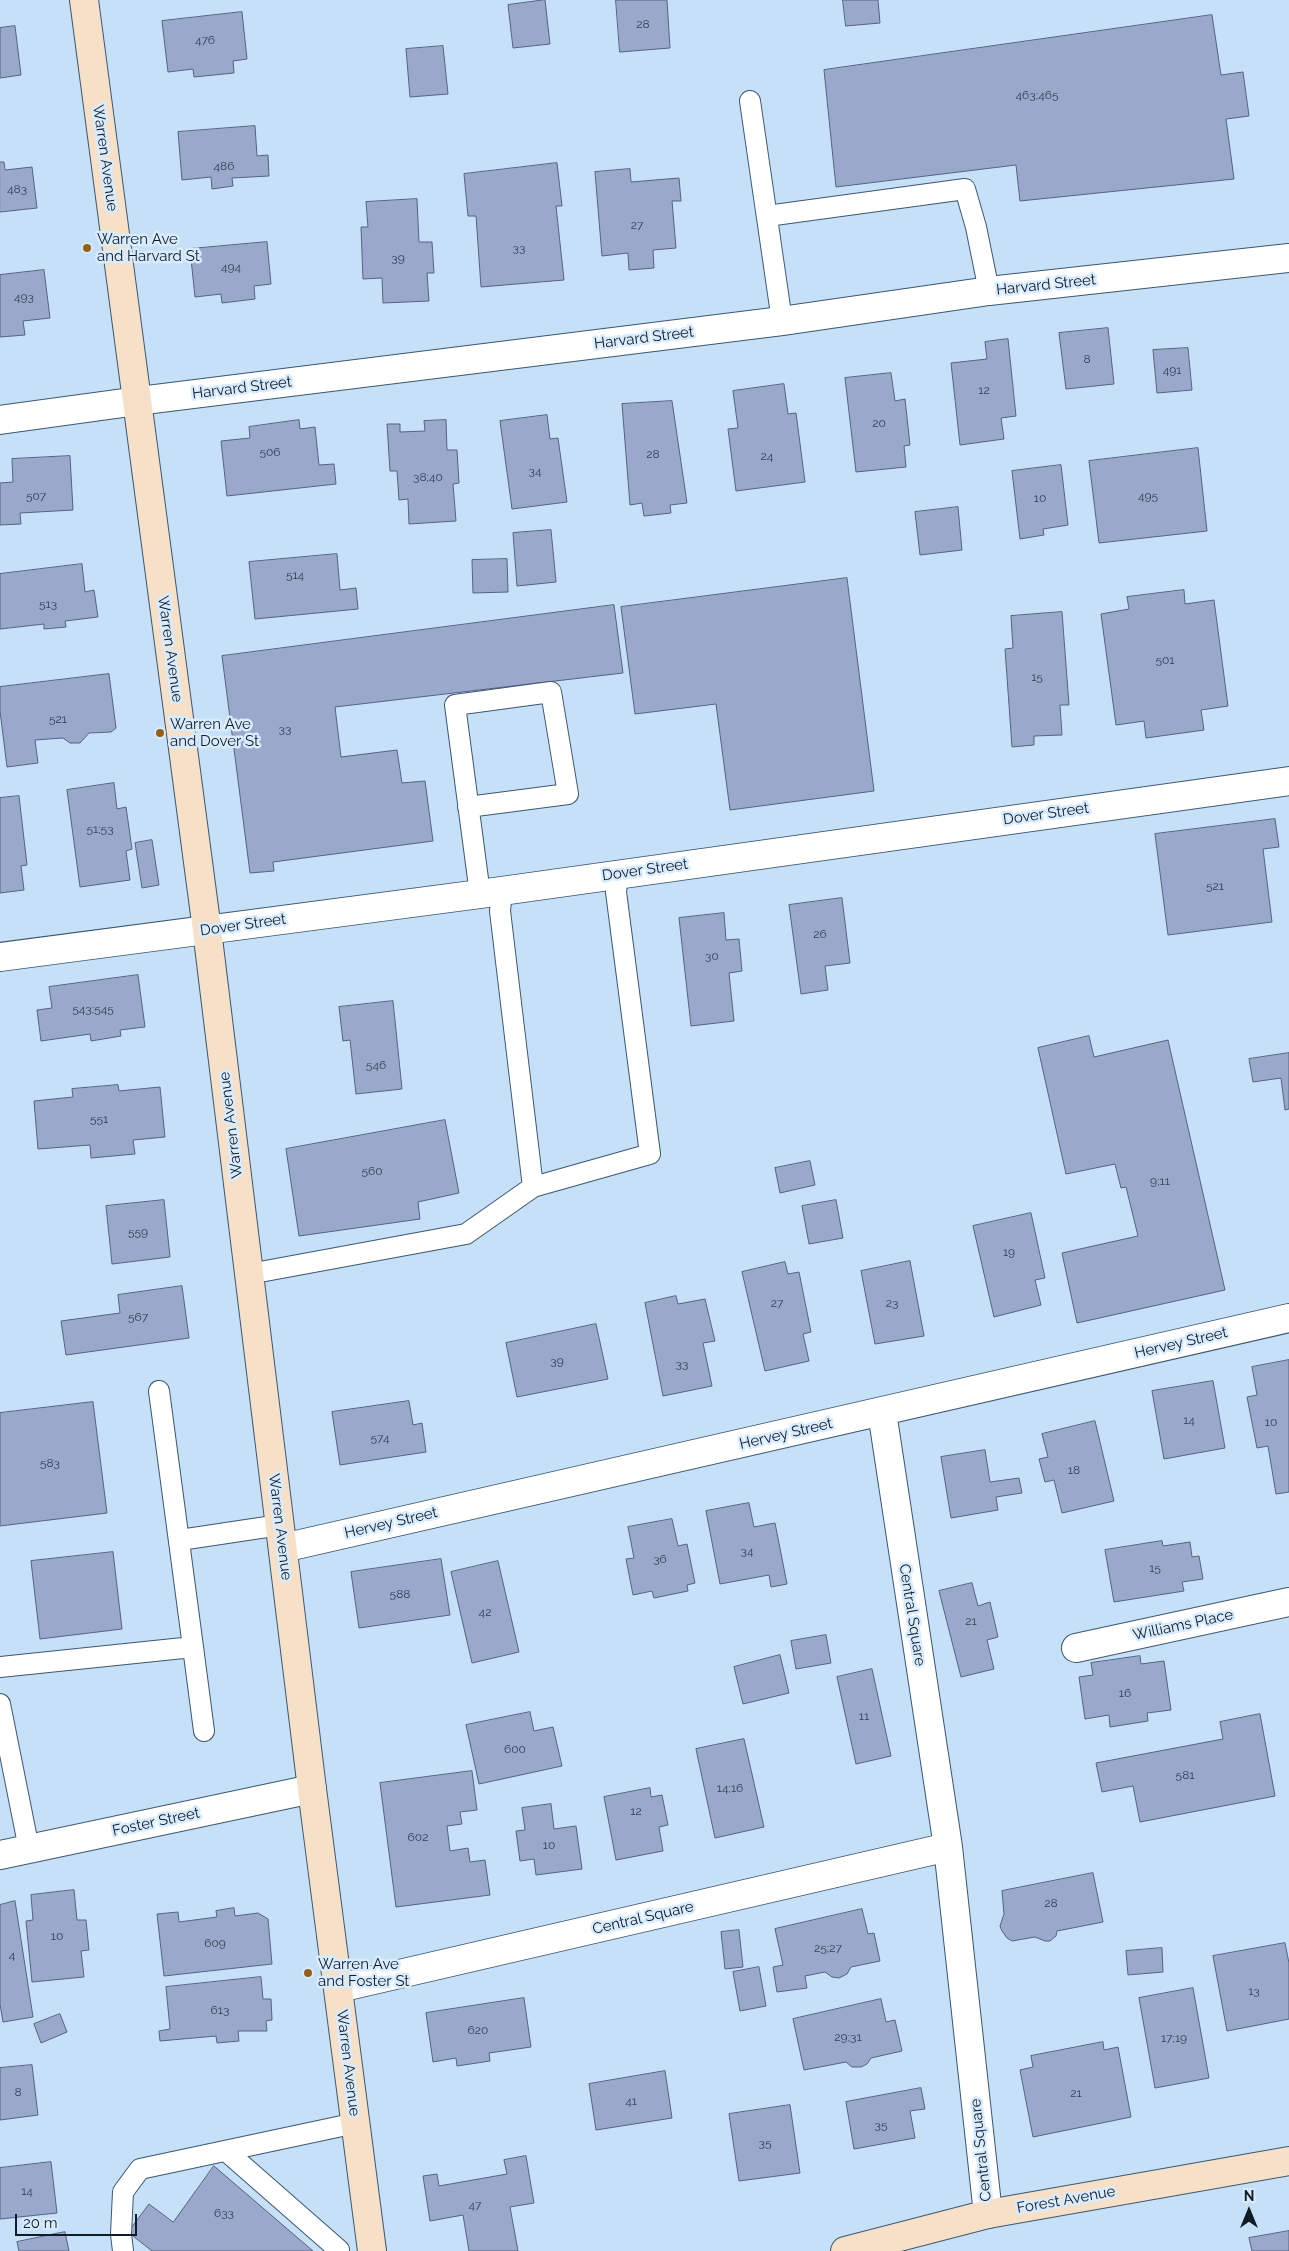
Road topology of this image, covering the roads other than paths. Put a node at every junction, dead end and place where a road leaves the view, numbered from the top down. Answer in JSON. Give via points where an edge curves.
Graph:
{"nodes":[{"id":1,"x":84,"y":0,"type":"edge"},
{"id":2,"x":750,"y":101,"type":"dead end"},
{"id":3,"x":767,"y":216,"type":"junction"},
{"id":4,"x":1289,"y":258,"type":"edge"},
{"id":5,"x":989,"y":291,"type":"junction"},
{"id":6,"x":782,"y":321,"type":"junction"},
{"id":7,"x":138,"y":401,"type":"junction"},
{"id":8,"x":0,"y":420,"type":"edge"},
{"id":9,"x":1289,"y":780,"type":"edge"},
{"id":10,"x":468,"y":807,"type":"junction"},
{"id":11,"x":618,"y":873,"type":"junction"},
{"id":12,"x":491,"y":892,"type":"junction"},
{"id":13,"x":207,"y":930,"type":"junction"},
{"id":14,"x":0,"y":957,"type":"edge"},
{"id":15,"x":533,"y":1187,"type":"junction"},
{"id":16,"x":250,"y":1274,"type":"junction"},
{"id":17,"x":1289,"y":1318,"type":"edge"},
{"id":18,"x":159,"y":1391,"type":"dead end"},
{"id":19,"x":882,"y":1412,"type":"junction"},
{"id":20,"x":281,"y":1536,"type":"junction"},
{"id":21,"x":180,"y":1540,"type":"junction"},
{"id":22,"x":1289,"y":1602,"type":"edge"},
{"id":23,"x":193,"y":1647,"type":"junction"},
{"id":24,"x":1076,"y":1648,"type":"dead end"},
{"id":25,"x":0,"y":1667,"type":"edge"},
{"id":26,"x":0,"y":1704,"type":"edge"},
{"id":27,"x":204,"y":1731,"type":"dead end"},
{"id":28,"x":312,"y":1789,"type":"junction"},
{"id":29,"x":948,"y":1847,"type":"junction"},
{"id":30,"x":29,"y":1849,"type":"junction"},
{"id":31,"x":0,"y":1855,"type":"edge"},
{"id":32,"x":339,"y":1988,"type":"junction"},
{"id":33,"x":356,"y":2123,"type":"junction"},
{"id":34,"x":226,"y":2151,"type":"junction"},
{"id":35,"x":1289,"y":2161,"type":"edge"},
{"id":36,"x":988,"y":2214,"type":"junction"},
{"id":37,"x":371,"y":2246,"type":"edge"},
{"id":38,"x":123,"y":2251,"type":"edge"},
{"id":39,"x":338,"y":2251,"type":"edge"},
{"id":40,"x":845,"y":2251,"type":"edge"}],
"edges":[{"from":1,"to":7,"type":"main road","name":"Warren Avenue"},
{"from":2,"to":3,"type":"lane"},
{"from":3,"to":5,"type":"lane","via":[[965,189]]},
{"from":3,"to":6,"type":"lane"},
{"from":4,"to":5,"type":"street","name":"Harvard Street"},
{"from":5,"to":6,"type":"street","name":"Harvard Street"},
{"from":6,"to":7,"type":"street","name":"Harvard Street"},
{"from":7,"to":8,"type":"street","name":"Harvard Street"},
{"from":7,"to":13,"type":"main road","name":"Warren Avenue"},
{"from":9,"to":11,"type":"street","name":"Dover Street"},
{"from":10,"to":10,"type":"lane","via":[[568,794],[551,692],[455,705]]},
{"from":10,"to":12,"type":"lane"},
{"from":11,"to":12,"type":"street","name":"Dover Street"},
{"from":11,"to":15,"type":"lane","via":[[616,892],[650,1154]]},
{"from":12,"to":13,"type":"street","name":"Dover Street"},
{"from":12,"to":15,"type":"lane","via":[[500,911]]},
{"from":13,"to":14,"type":"street","name":"Dover Street"},
{"from":13,"to":16,"type":"main road","name":"Warren Avenue"},
{"from":15,"to":16,"type":"lane","via":[[466,1234]]},
{"from":16,"to":20,"type":"main road","name":"Warren Avenue"},
{"from":17,"to":19,"type":"street","name":"Hervey Street"},
{"from":18,"to":21,"type":"lane"},
{"from":19,"to":20,"type":"street","name":"Hervey Street"},
{"from":19,"to":29,"type":"street","name":"Central Square"},
{"from":20,"to":21,"type":"lane"},
{"from":20,"to":28,"type":"main road","name":"Warren Avenue"},
{"from":21,"to":23,"type":"lane"},
{"from":22,"to":24,"type":"street","name":"Williams Place"},
{"from":23,"to":25,"type":"lane"},
{"from":23,"to":27,"type":"lane"},
{"from":26,"to":30,"type":"lane"},
{"from":28,"to":30,"type":"street","name":"Foster Street"},
{"from":28,"to":32,"type":"main road","name":"Warren Avenue"},
{"from":29,"to":32,"type":"street","name":"Central Square"},
{"from":29,"to":36,"type":"street","name":"Central Square"},
{"from":30,"to":31,"type":"street","name":"Foster Street"},
{"from":32,"to":33,"type":"main road","name":"Warren Avenue"},
{"from":33,"to":34,"type":"lane"},
{"from":33,"to":37,"type":"main road","name":"Warren Avenue"},
{"from":34,"to":38,"type":"lane","via":[[140,2168],[123,2192]]},
{"from":34,"to":39,"type":"lane","via":[[289,2220]]},
{"from":35,"to":36,"type":"main road","name":"Forest Avenue"},
{"from":36,"to":40,"type":"main road","name":"Forest Avenue"},
{"from":37,"to":39,"type":"lane","via":[[343,2247]]}]}
